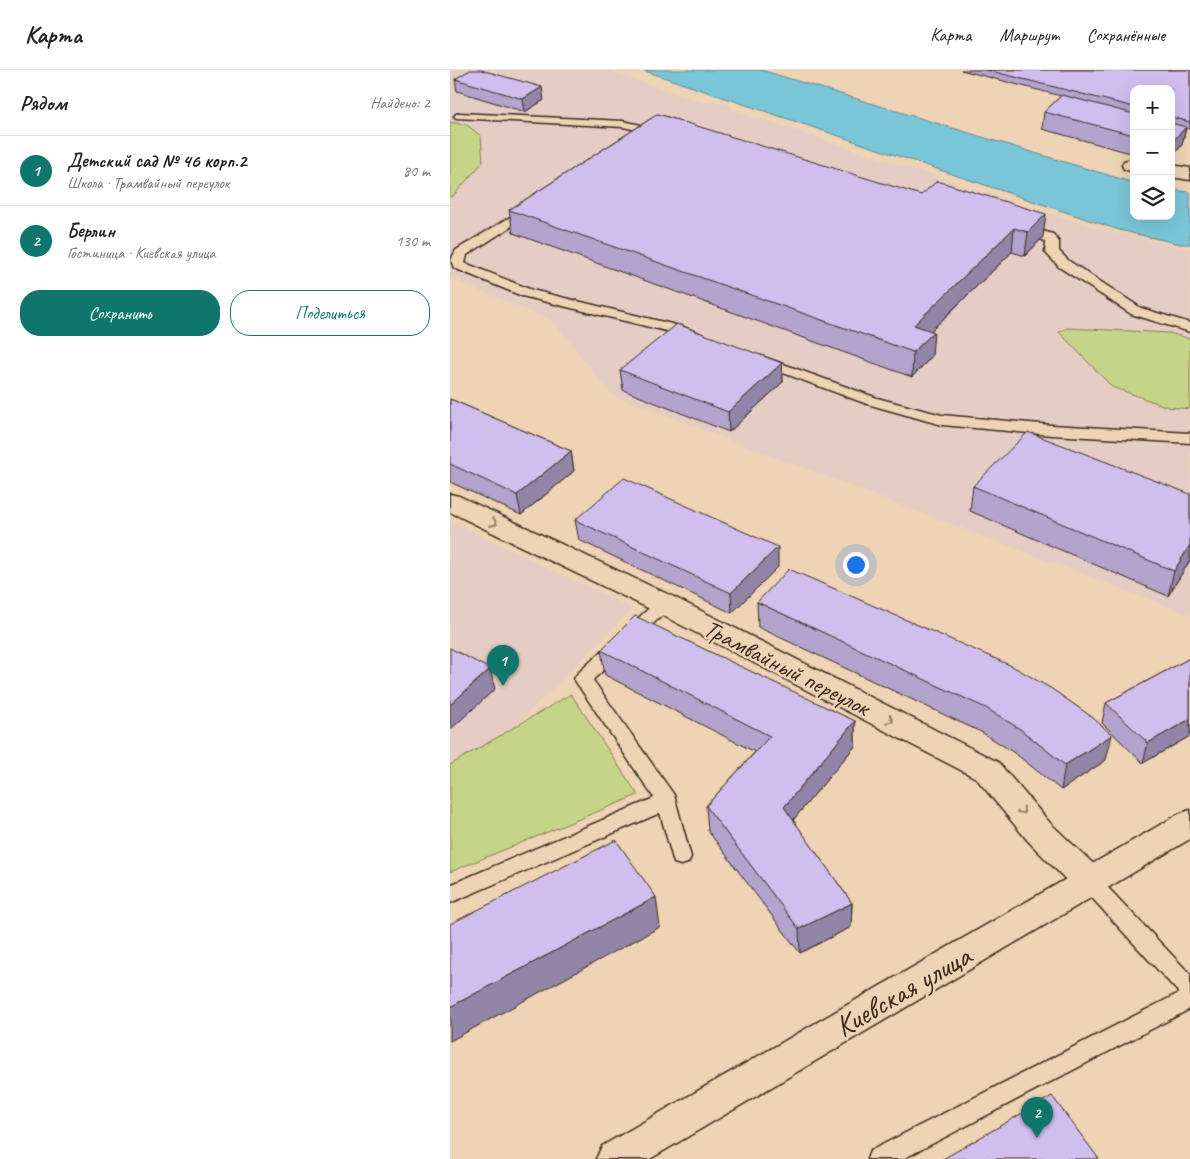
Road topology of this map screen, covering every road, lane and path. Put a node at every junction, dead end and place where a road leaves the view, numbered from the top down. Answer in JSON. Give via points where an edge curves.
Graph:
{"nodes":[{"id":1,"x":460,"y":116,"type":"dead end"},
{"id":2,"x":652,"y":130,"type":"junction"},
{"id":3,"x":670,"y":135,"type":"edge"},
{"id":4,"x":637,"y":140,"type":"edge"},
{"id":5,"x":1175,"y":172,"type":"edge"},
{"id":6,"x":1190,"y":174,"type":"edge"},
{"id":7,"x":542,"y":201,"type":"edge"},
{"id":8,"x":1012,"y":226,"type":"edge"},
{"id":9,"x":1190,"y":328,"type":"edge"},
{"id":10,"x":710,"y":342,"type":"edge"},
{"id":11,"x":746,"y":355,"type":"edge"},
{"id":12,"x":1190,"y":438,"type":"edge"},
{"id":13,"x":450,"y":502,"type":"edge"},
{"id":14,"x":664,"y":604,"type":"junction"},
{"id":15,"x":666,"y":801,"type":"junction"},
{"id":16,"x":1190,"y":823,"type":"edge"},
{"id":17,"x":681,"y":858,"type":"dead end"},
{"id":18,"x":1089,"y":881,"type":"junction"},
{"id":19,"x":450,"y":894,"type":"edge"},
{"id":20,"x":1190,"y":988,"type":"edge"},
{"id":21,"x":1190,"y":998,"type":"edge"},
{"id":22,"x":615,"y":1159,"type":"edge"},
{"id":23,"x":879,"y":1159,"type":"edge"}],
"edges":[{"from":1,"to":2,"type":"lane","via":[[623,124]]},
{"from":2,"to":3,"type":"lane"},
{"from":2,"to":4,"type":"lane"},
{"from":5,"to":6,"type":"street"},
{"from":7,"to":10,"type":"lane","via":[[462,253],[459,265],[528,293],[675,329]]},
{"from":8,"to":9,"type":"lane","via":[[1048,237],[1053,242],[1052,252],[1064,264],[1136,311]]},
{"from":11,"to":12,"type":"lane","via":[[872,402],[942,420]]},
{"from":13,"to":14,"type":"street","name":"Трамвайный переулок","one_way":true},
{"from":14,"to":15,"type":"lane","via":[[583,679]]},
{"from":14,"to":18,"type":"street","name":"Трамвайный переулок","one_way":true,"via":[[987,770],[1039,832]]},
{"from":15,"to":17,"type":"lane"},
{"from":15,"to":19,"type":"lane"},
{"from":16,"to":18,"type":"street","name":"Киевская улица"},
{"from":18,"to":20,"type":"lane"},
{"from":18,"to":22,"type":"street","name":"Киевская улица"},
{"from":21,"to":23,"type":"lane"}]}
